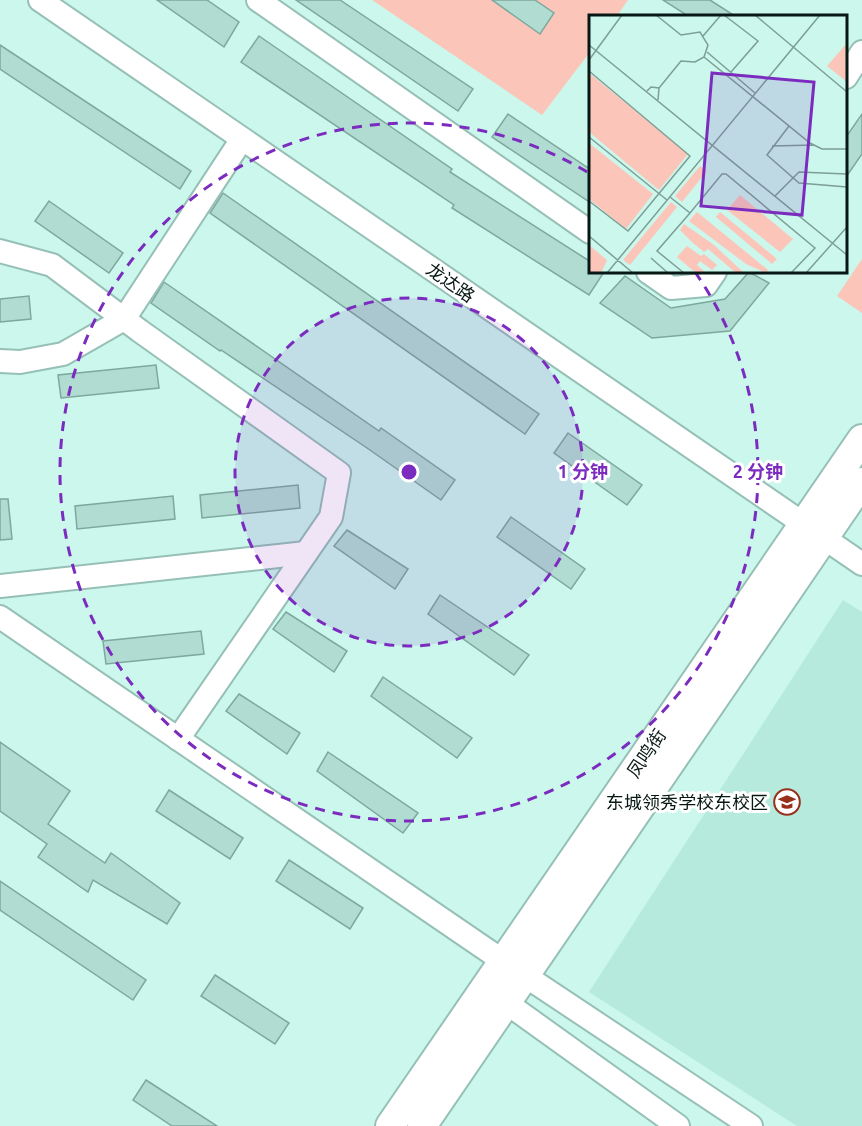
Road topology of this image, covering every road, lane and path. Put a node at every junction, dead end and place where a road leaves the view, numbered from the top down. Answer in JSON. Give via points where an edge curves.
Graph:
{"nodes":[{"id":1,"x":40,"y":0,"type":"edge"},
{"id":2,"x":258,"y":0,"type":"edge"},
{"id":3,"x":862,"y":52,"type":"edge"},
{"id":4,"x":847,"y":75,"type":"edge"},
{"id":5,"x":243,"y":139,"type":"junction"},
{"id":6,"x":589,"y":231,"type":"edge"},
{"id":7,"x":0,"y":251,"type":"edge"},
{"id":8,"x":649,"y":273,"type":"edge"},
{"id":9,"x":714,"y":273,"type":"edge"},
{"id":10,"x":124,"y":319,"type":"junction"},
{"id":11,"x":0,"y":361,"type":"edge"},
{"id":12,"x":862,"y":439,"type":"edge"},
{"id":13,"x":862,"y":482,"type":"edge"},
{"id":14,"x":813,"y":531,"type":"junction"},
{"id":15,"x":306,"y":553,"type":"junction"},
{"id":16,"x":862,"y":564,"type":"edge"},
{"id":17,"x":0,"y":586,"type":"edge"},
{"id":18,"x":0,"y":617,"type":"edge"},
{"id":19,"x":178,"y":739,"type":"junction"},
{"id":20,"x":514,"y":968,"type":"junction"},
{"id":21,"x":496,"y":995,"type":"junction"},
{"id":22,"x":390,"y":1126,"type":"edge"},
{"id":23,"x":422,"y":1126,"type":"edge"},
{"id":24,"x":678,"y":1126,"type":"edge"},
{"id":25,"x":751,"y":1126,"type":"edge"}],
"edges":[{"from":1,"to":5,"type":"street","name":"龙达路"},
{"from":2,"to":6,"type":"street"},
{"from":3,"to":4,"type":"street"},
{"from":5,"to":10,"type":"street"},
{"from":5,"to":14,"type":"street","name":"龙达路"},
{"from":7,"to":10,"type":"street","via":[[52,266]]},
{"from":8,"to":9,"type":"street","via":[[671,288],[706,285]]},
{"from":10,"to":11,"type":"street","via":[[63,354],[20,362]]},
{"from":10,"to":15,"type":"street","via":[[339,472],[331,516]]},
{"from":12,"to":14,"type":"main road","name":"凤鸣街"},
{"from":13,"to":14,"type":"main road","name":"凤鸣街"},
{"from":14,"to":16,"type":"street","name":"龙达路"},
{"from":14,"to":20,"type":"main road","name":"凤鸣街"},
{"from":15,"to":17,"type":"street"},
{"from":15,"to":19,"type":"street"},
{"from":18,"to":19,"type":"street"},
{"from":19,"to":20,"type":"street"},
{"from":20,"to":21,"type":"main road","name":"凤鸣街"},
{"from":20,"to":25,"type":"street"},
{"from":21,"to":22,"type":"main road","name":"凤鸣街"},
{"from":21,"to":23,"type":"main road","name":"凤鸣街"},
{"from":21,"to":24,"type":"street"}]}
